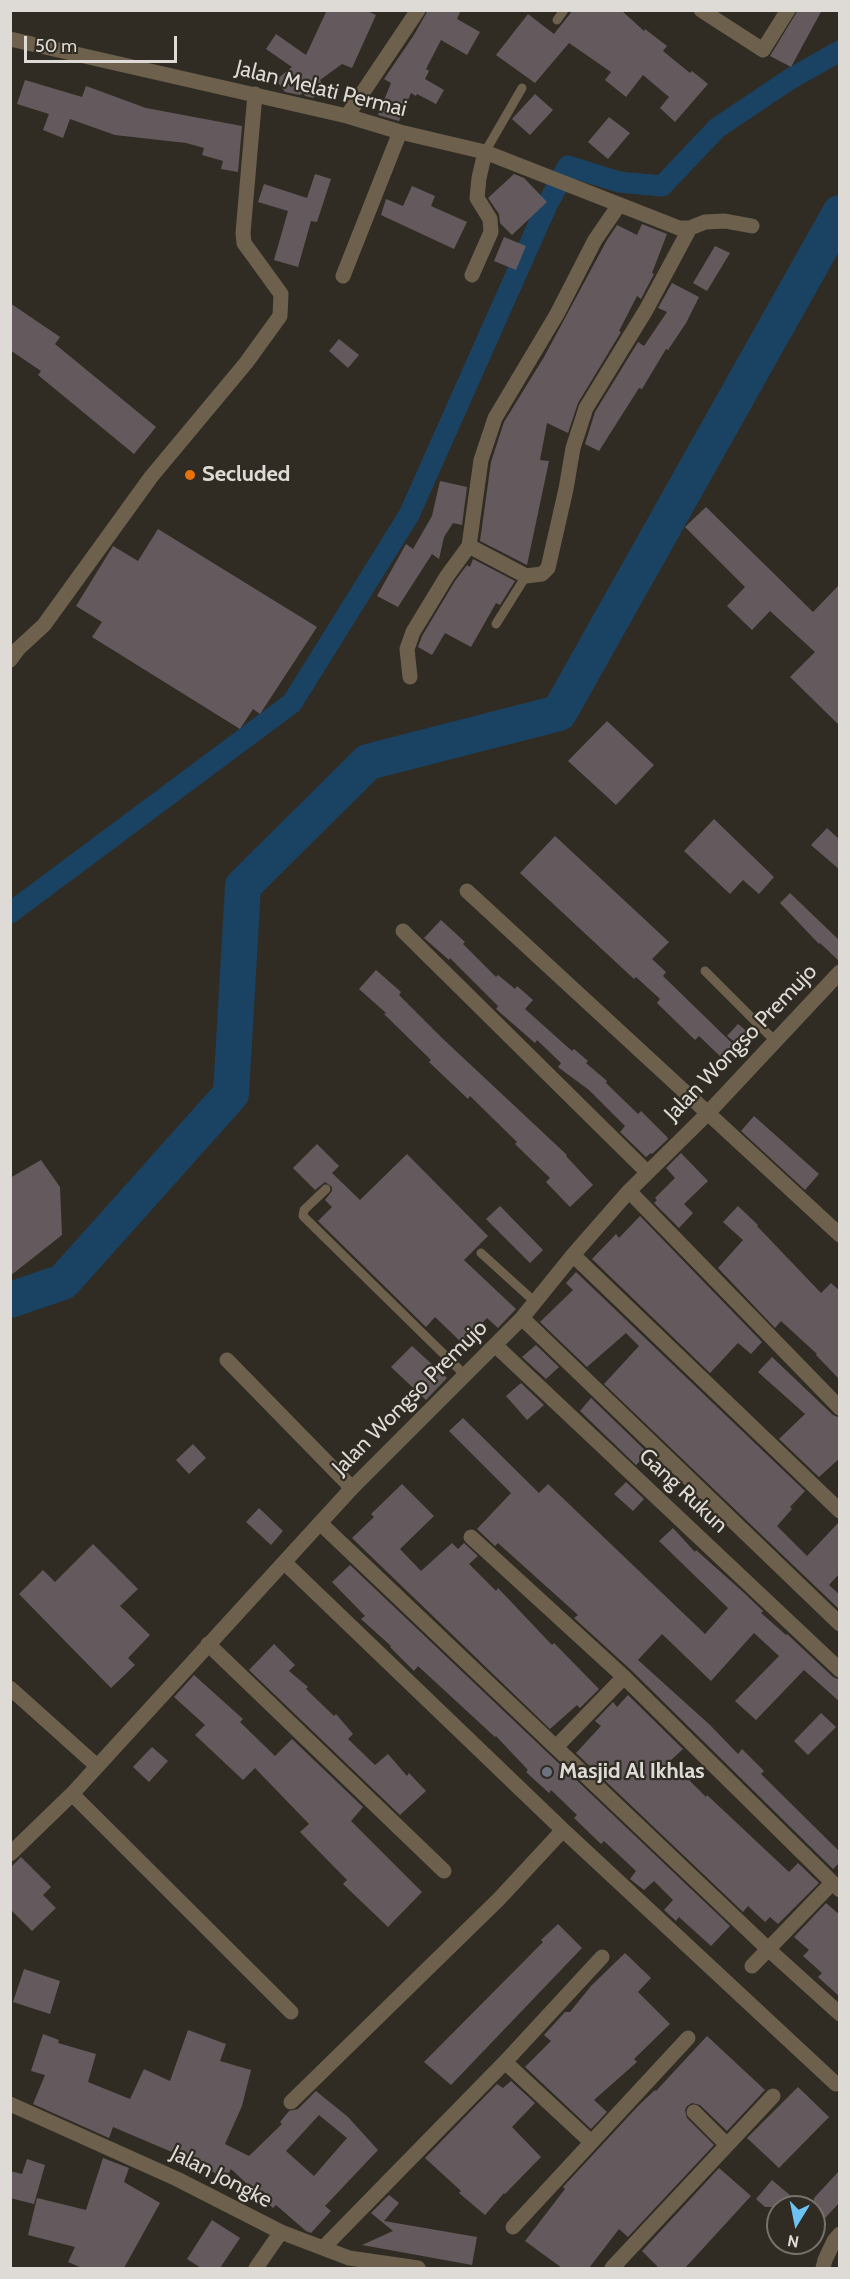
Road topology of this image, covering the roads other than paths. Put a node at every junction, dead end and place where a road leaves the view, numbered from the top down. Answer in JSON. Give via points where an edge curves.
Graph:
{"nodes":[{"id":1,"x":418,"y":10,"type":"edge"},
{"id":2,"x":564,"y":10,"type":"edge"},
{"id":3,"x":700,"y":10,"type":"edge"},
{"id":4,"x":788,"y":10,"type":"edge"},
{"id":5,"x":557,"y":20,"type":"dead end"},
{"id":6,"x":12,"y":42,"type":"edge"},
{"id":7,"x":522,"y":88,"type":"dead end"},
{"id":8,"x":255,"y":94,"type":"junction"},
{"id":9,"x":347,"y":116,"type":"junction"},
{"id":10,"x":400,"y":132,"type":"junction"},
{"id":11,"x":485,"y":152,"type":"junction"},
{"id":12,"x":619,"y":205,"type":"junction"},
{"id":13,"x":752,"y":226,"type":"dead end"},
{"id":14,"x":690,"y":228,"type":"junction"},
{"id":15,"x":472,"y":275,"type":"dead end"},
{"id":16,"x":343,"y":276,"type":"dead end"},
{"id":17,"x":469,"y":546,"type":"junction"},
{"id":18,"x":526,"y":576,"type":"junction"},
{"id":19,"x":496,"y":624,"type":"dead end"},
{"id":20,"x":10,"y":660,"type":"edge"},
{"id":21,"x":410,"y":677,"type":"dead end"},
{"id":22,"x":467,"y":891,"type":"dead end"},
{"id":23,"x":403,"y":931,"type":"dead end"},
{"id":24,"x":705,"y":971,"type":"dead end"},
{"id":25,"x":840,"y":972,"type":"edge"},
{"id":26,"x":775,"y":1041,"type":"junction"},
{"id":27,"x":707,"y":1113,"type":"junction"},
{"id":28,"x":647,"y":1172,"type":"junction"},
{"id":29,"x":326,"y":1189,"type":"dead end"},
{"id":30,"x":629,"y":1191,"type":"junction"},
{"id":31,"x":840,"y":1235,"type":"edge"},
{"id":32,"x":481,"y":1253,"type":"dead end"},
{"id":33,"x":573,"y":1255,"type":"junction"},
{"id":34,"x":535,"y":1302,"type":"junction"},
{"id":35,"x":522,"y":1318,"type":"junction"},
{"id":36,"x":495,"y":1344,"type":"junction"},
{"id":37,"x":227,"y":1360,"type":"dead end"},
{"id":38,"x":465,"y":1375,"type":"junction"},
{"id":39,"x":840,"y":1408,"type":"edge"},
{"id":40,"x":352,"y":1488,"type":"junction"},
{"id":41,"x":837,"y":1505,"type":"edge"},
{"id":42,"x":320,"y":1523,"type":"junction"},
{"id":43,"x":471,"y":1537,"type":"dead end"},
{"id":44,"x":285,"y":1563,"type":"junction"},
{"id":45,"x":840,"y":1624,"type":"edge"},
{"id":46,"x":208,"y":1644,"type":"junction"},
{"id":47,"x":840,"y":1670,"type":"edge"},
{"id":48,"x":624,"y":1677,"type":"junction"},
{"id":49,"x":10,"y":1688,"type":"edge"},
{"id":50,"x":556,"y":1747,"type":"junction"},
{"id":51,"x":97,"y":1766,"type":"junction"},
{"id":52,"x":72,"y":1794,"type":"junction"},
{"id":53,"x":563,"y":1830,"type":"junction"},
{"id":54,"x":13,"y":1847,"type":"edge"},
{"id":55,"x":444,"y":1871,"type":"dead end"},
{"id":56,"x":836,"y":1887,"type":"edge"},
{"id":57,"x":768,"y":1949,"type":"junction"},
{"id":58,"x":602,"y":1957,"type":"dead end"},
{"id":59,"x":752,"y":1966,"type":"dead end"},
{"id":60,"x":291,"y":2012,"type":"dead end"},
{"id":61,"x":840,"y":2014,"type":"edge"},
{"id":62,"x":688,"y":2038,"type":"dead end"},
{"id":63,"x":505,"y":2062,"type":"junction"},
{"id":64,"x":836,"y":2084,"type":"dead end"},
{"id":65,"x":773,"y":2096,"type":"dead end"},
{"id":66,"x":291,"y":2102,"type":"dead end"},
{"id":67,"x":10,"y":2104,"type":"edge"},
{"id":68,"x":694,"y":2112,"type":"dead end"},
{"id":69,"x":591,"y":2142,"type":"junction"},
{"id":70,"x":726,"y":2144,"type":"junction"},
{"id":71,"x":513,"y":2227,"type":"dead end"},
{"id":72,"x":281,"y":2232,"type":"junction"},
{"id":73,"x":840,"y":2234,"type":"edge"},
{"id":74,"x":323,"y":2248,"type":"junction"},
{"id":75,"x":256,"y":2268,"type":"edge"},
{"id":76,"x":418,"y":2268,"type":"edge"},
{"id":77,"x":612,"y":2268,"type":"edge"},
{"id":78,"x":823,"y":2268,"type":"edge"}],
"edges":[{"from":1,"to":9,"type":"street"},
{"from":2,"to":5,"type":"lane"},
{"from":3,"to":4,"type":"street","via":[[763,50]]},
{"from":6,"to":8,"type":"street","name":"Jalan Melati Permai"},
{"from":7,"to":11,"type":"lane"},
{"from":8,"to":9,"type":"street","name":"Jalan Melati Permai"},
{"from":8,"to":20,"type":"street","via":[[244,243],[281,294],[280,316],[151,477],[44,625]]},
{"from":9,"to":10,"type":"street","name":"Jalan Melati Permai"},
{"from":10,"to":11,"type":"street","name":"Jalan Melati Permai"},
{"from":10,"to":16,"type":"street"},
{"from":11,"to":12,"type":"street","name":"Jalan Melati Permai"},
{"from":11,"to":15,"type":"street","via":[[477,198],[490,219],[491,232]]},
{"from":12,"to":14,"type":"street","via":[[679,228]]},
{"from":12,"to":17,"type":"street","via":[[595,240],[557,314],[495,418],[481,460]]},
{"from":13,"to":14,"type":"street","via":[[724,221]]},
{"from":14,"to":18,"type":"street","via":[[586,408],[573,448],[548,568],[542,574]]},
{"from":17,"to":18,"type":"street"},
{"from":17,"to":21,"type":"street","via":[[413,632],[407,649]]},
{"from":18,"to":19,"type":"lane"},
{"from":22,"to":27,"type":"street"},
{"from":23,"to":28,"type":"street"},
{"from":24,"to":26,"type":"lane"},
{"from":25,"to":26,"type":"street","name":"Jalan Wongso Premujo"},
{"from":26,"to":27,"type":"street","name":"Jalan Wongso Premujo"},
{"from":27,"to":28,"type":"street","name":"Jalan Wongso Premujo"},
{"from":27,"to":31,"type":"street"},
{"from":28,"to":30,"type":"street","name":"Jalan Wongso Premujo"},
{"from":29,"to":38,"type":"lane","via":[[304,1209],[303,1215]]},
{"from":30,"to":33,"type":"street","name":"Jalan Wongso Premujo"},
{"from":30,"to":39,"type":"street"},
{"from":32,"to":34,"type":"lane"},
{"from":33,"to":34,"type":"street","name":"Jalan Wongso Premujo"},
{"from":33,"to":41,"type":"street"},
{"from":34,"to":35,"type":"street","name":"Jalan Wongso Premujo"},
{"from":35,"to":36,"type":"street","name":"Jalan Wongso Premujo"},
{"from":35,"to":45,"type":"street"},
{"from":36,"to":38,"type":"street","name":"Jalan Wongso Premujo"},
{"from":36,"to":47,"type":"street","name":"Gang Rukun"},
{"from":37,"to":40,"type":"street"},
{"from":38,"to":40,"type":"street","name":"Jalan Wongso Premujo"},
{"from":40,"to":42,"type":"street","name":"Jalan Wongso Premujo"},
{"from":42,"to":44,"type":"street","name":"Jalan Wongso Premujo"},
{"from":42,"to":50,"type":"street"},
{"from":43,"to":48,"type":"street"},
{"from":44,"to":46,"type":"street","name":"Jalan Wongso Premujo"},
{"from":44,"to":53,"type":"street"},
{"from":46,"to":51,"type":"street","name":"Jalan Wongso Premujo"},
{"from":46,"to":55,"type":"street"},
{"from":48,"to":50,"type":"street"},
{"from":48,"to":56,"type":"street"},
{"from":49,"to":51,"type":"street"},
{"from":50,"to":57,"type":"street"},
{"from":51,"to":52,"type":"street","name":"Jalan Wongso Premujo"},
{"from":52,"to":54,"type":"street","name":"Jalan Wongso Premujo"},
{"from":52,"to":60,"type":"street"},
{"from":53,"to":64,"type":"street"},
{"from":53,"to":66,"type":"street","via":[[499,1899]]},
{"from":56,"to":57,"type":"street"},
{"from":57,"to":59,"type":"street"},
{"from":57,"to":61,"type":"street"},
{"from":58,"to":63,"type":"street"},
{"from":62,"to":69,"type":"street"},
{"from":63,"to":69,"type":"street"},
{"from":63,"to":74,"type":"street"},
{"from":65,"to":70,"type":"street"},
{"from":67,"to":72,"type":"street","name":"Jalan Jongke","via":[[177,2179]]},
{"from":68,"to":70,"type":"street"},
{"from":69,"to":71,"type":"street"},
{"from":70,"to":77,"type":"street"},
{"from":72,"to":74,"type":"street","name":"Jalan Jongke"},
{"from":72,"to":75,"type":"street"},
{"from":73,"to":78,"type":"street"},
{"from":74,"to":76,"type":"street","name":"Jalan Jongke","via":[[349,2258]]}]}
